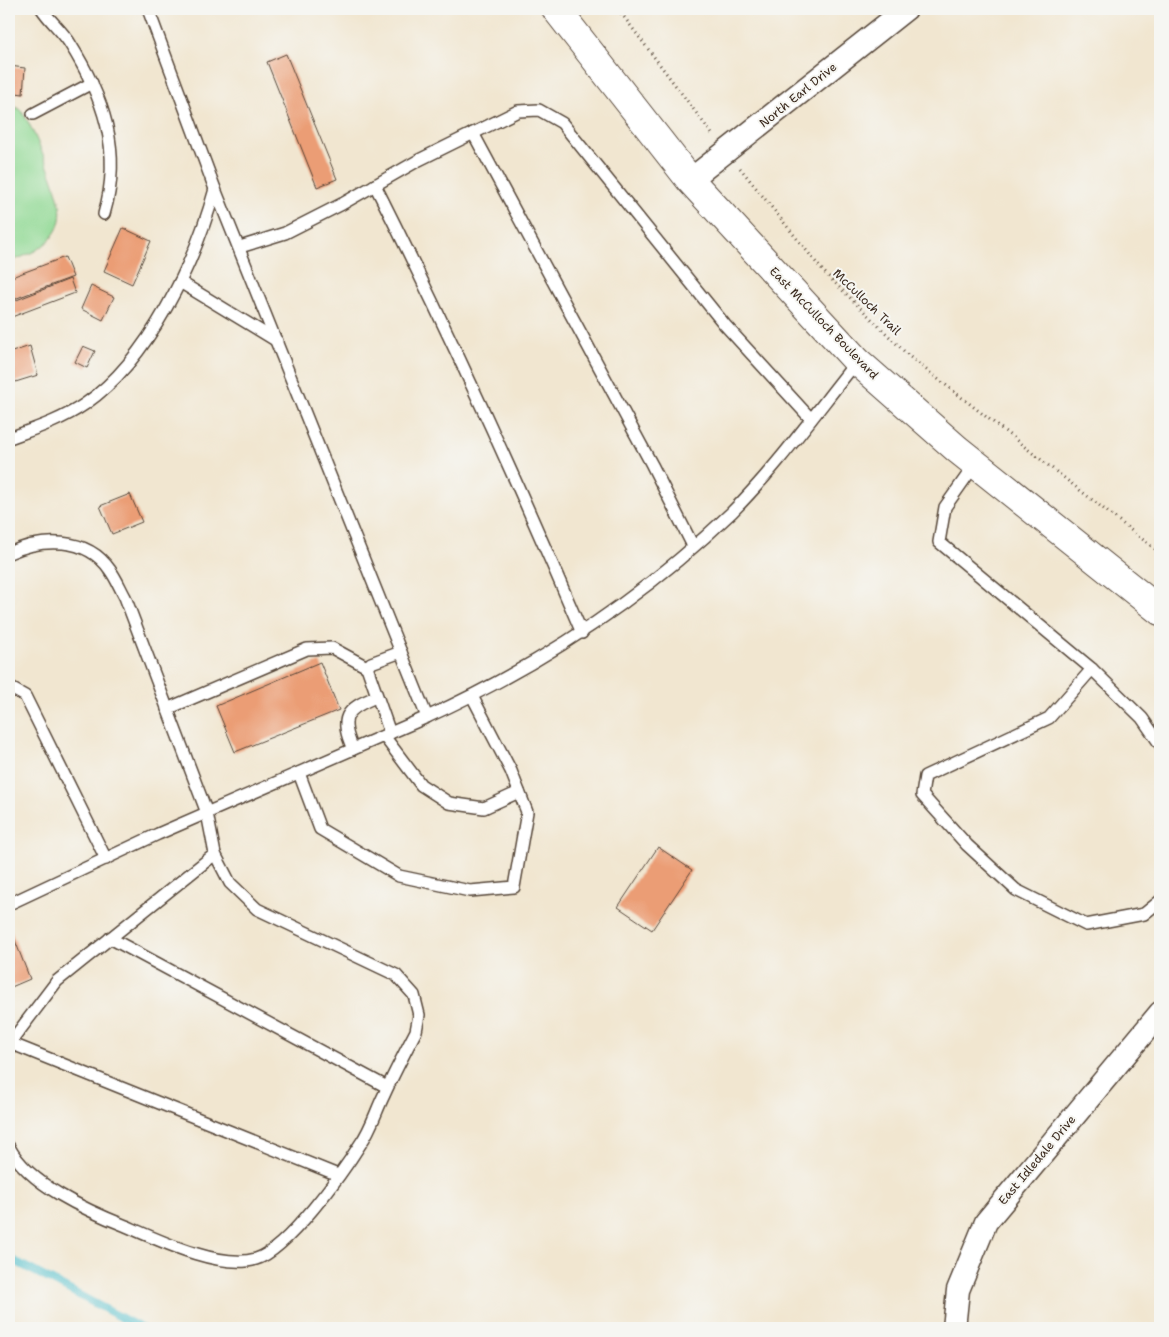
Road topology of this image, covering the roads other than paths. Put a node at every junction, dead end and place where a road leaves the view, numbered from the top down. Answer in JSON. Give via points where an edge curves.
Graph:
{"nodes":[{"id":1,"x":42,"y":9,"type":"edge"},
{"id":2,"x":148,"y":9,"type":"edge"},
{"id":3,"x":556,"y":9,"type":"edge"},
{"id":4,"x":906,"y":9,"type":"edge"},
{"id":5,"x":92,"y":83,"type":"junction"},
{"id":6,"x":33,"y":114,"type":"dead end"},
{"id":7,"x":474,"y":133,"type":"junction"},
{"id":8,"x":690,"y":180,"type":"junction"},
{"id":9,"x":375,"y":186,"type":"junction"},
{"id":10,"x":215,"y":189,"type":"junction"},
{"id":11,"x":104,"y":214,"type":"dead end"},
{"id":12,"x":240,"y":247,"type":"junction"},
{"id":13,"x":180,"y":282,"type":"junction"},
{"id":14,"x":277,"y":341,"type":"junction"},
{"id":15,"x":857,"y":361,"type":"junction"},
{"id":16,"x":811,"y":419,"type":"junction"},
{"id":17,"x":9,"y":438,"type":"edge"},
{"id":18,"x":976,"y":463,"type":"junction"},
{"id":19,"x":693,"y":546,"type":"junction"},
{"id":20,"x":9,"y":553,"type":"edge"},
{"id":21,"x":1160,"y":610,"type":"edge"},
{"id":22,"x":582,"y":633,"type":"junction"},
{"id":23,"x":401,"y":652,"type":"junction"},
{"id":24,"x":367,"y":667,"type":"junction"},
{"id":25,"x":1092,"y":669,"type":"junction"},
{"id":26,"x":9,"y":687,"type":"edge"},
{"id":27,"x":472,"y":696,"type":"junction"},
{"id":28,"x":376,"y":697,"type":"junction"},
{"id":29,"x":167,"y":709,"type":"junction"},
{"id":30,"x":427,"y":717,"type":"junction"},
{"id":31,"x":387,"y":734,"type":"junction"},
{"id":32,"x":1160,"y":744,"type":"edge"},
{"id":33,"x":353,"y":749,"type":"junction"},
{"id":34,"x":299,"y":773,"type":"junction"},
{"id":35,"x":519,"y":792,"type":"junction"},
{"id":36,"x":207,"y":813,"type":"junction"},
{"id":37,"x":215,"y":854,"type":"junction"},
{"id":38,"x":106,"y":859,"type":"junction"},
{"id":39,"x":1160,"y":901,"type":"edge"},
{"id":40,"x":9,"y":904,"type":"edge"},
{"id":41,"x":110,"y":938,"type":"junction"},
{"id":42,"x":1160,"y":1013,"type":"edge"},
{"id":43,"x":9,"y":1044,"type":"edge"},
{"id":44,"x":388,"y":1087,"type":"junction"},
{"id":45,"x":9,"y":1147,"type":"edge"},
{"id":46,"x":338,"y":1175,"type":"junction"},
{"id":47,"x":954,"y":1328,"type":"edge"}],
"edges":[{"from":1,"to":5,"type":"lane","via":[[68,40]]},
{"from":2,"to":10,"type":"lane"},
{"from":3,"to":8,"type":"street","name":"East McCulloch Boulevard"},
{"from":4,"to":8,"type":"street","name":"North Earl Drive"},
{"from":5,"to":6,"type":"lane"},
{"from":5,"to":11,"type":"lane","via":[[110,132],[111,173]]},
{"from":7,"to":9,"type":"lane"},
{"from":7,"to":16,"type":"lane","via":[[518,111],[539,110],[562,123],[724,326]]},
{"from":7,"to":19,"type":"lane"},
{"from":8,"to":15,"type":"street","name":"East McCulloch Boulevard"},
{"from":9,"to":12,"type":"lane","via":[[285,233]]},
{"from":9,"to":22,"type":"lane","via":[[525,499]]},
{"from":10,"to":12,"type":"lane"},
{"from":10,"to":13,"type":"lane","via":[[206,223]]},
{"from":12,"to":14,"type":"lane"},
{"from":13,"to":14,"type":"lane"},
{"from":13,"to":17,"type":"lane","via":[[129,365],[86,404],[54,421]]},
{"from":14,"to":23,"type":"lane"},
{"from":15,"to":16,"type":"lane"},
{"from":15,"to":18,"type":"street","name":"East McCulloch Boulevard"},
{"from":16,"to":19,"type":"lane","via":[[731,512]]},
{"from":18,"to":21,"type":"street","name":"East McCulloch Boulevard"},
{"from":18,"to":25,"type":"lane","via":[[944,507],[939,542]]},
{"from":19,"to":22,"type":"lane","via":[[646,588]]},
{"from":20,"to":29,"type":"lane","via":[[27,545],[76,544],[109,568],[125,597]]},
{"from":22,"to":27,"type":"lane"},
{"from":23,"to":24,"type":"lane"},
{"from":23,"to":30,"type":"lane"},
{"from":24,"to":28,"type":"lane"},
{"from":24,"to":29,"type":"lane","via":[[332,648],[307,649]]},
{"from":25,"to":32,"type":"lane","via":[[1142,718]]},
{"from":25,"to":39,"type":"lane","via":[[1049,718],[925,776],[922,795],[967,845],[1016,890],[1086,925],[1144,914]]},
{"from":26,"to":38,"type":"lane","via":[[25,696]]},
{"from":27,"to":30,"type":"lane"},
{"from":27,"to":35,"type":"lane"},
{"from":28,"to":31,"type":"lane"},
{"from":28,"to":33,"type":"lane","via":[[354,705],[346,720],[346,734]]},
{"from":29,"to":36,"type":"lane"},
{"from":30,"to":31,"type":"lane"},
{"from":31,"to":33,"type":"lane"},
{"from":31,"to":35,"type":"lane","via":[[421,784],[449,803],[484,808]]},
{"from":33,"to":34,"type":"lane"},
{"from":34,"to":35,"type":"lane","via":[[320,829],[399,876],[470,891],[514,887],[527,812]]},
{"from":34,"to":36,"type":"lane"},
{"from":36,"to":37,"type":"lane"},
{"from":36,"to":38,"type":"lane"},
{"from":37,"to":41,"type":"lane"},
{"from":37,"to":44,"type":"lane","via":[[230,883],[258,909],[396,975],[409,987],[420,1014],[416,1031]]},
{"from":38,"to":40,"type":"lane"},
{"from":41,"to":43,"type":"lane","via":[[56,981]]},
{"from":41,"to":44,"type":"lane"},
{"from":42,"to":47,"type":"street","name":"East Idledale Drive","via":[[986,1222],[958,1290]]},
{"from":43,"to":46,"type":"lane"},
{"from":44,"to":46,"type":"lane","via":[[362,1142]]},
{"from":45,"to":46,"type":"lane","via":[[38,1179],[78,1206],[198,1255],[233,1260],[255,1260],[270,1252],[302,1222]]}]}
